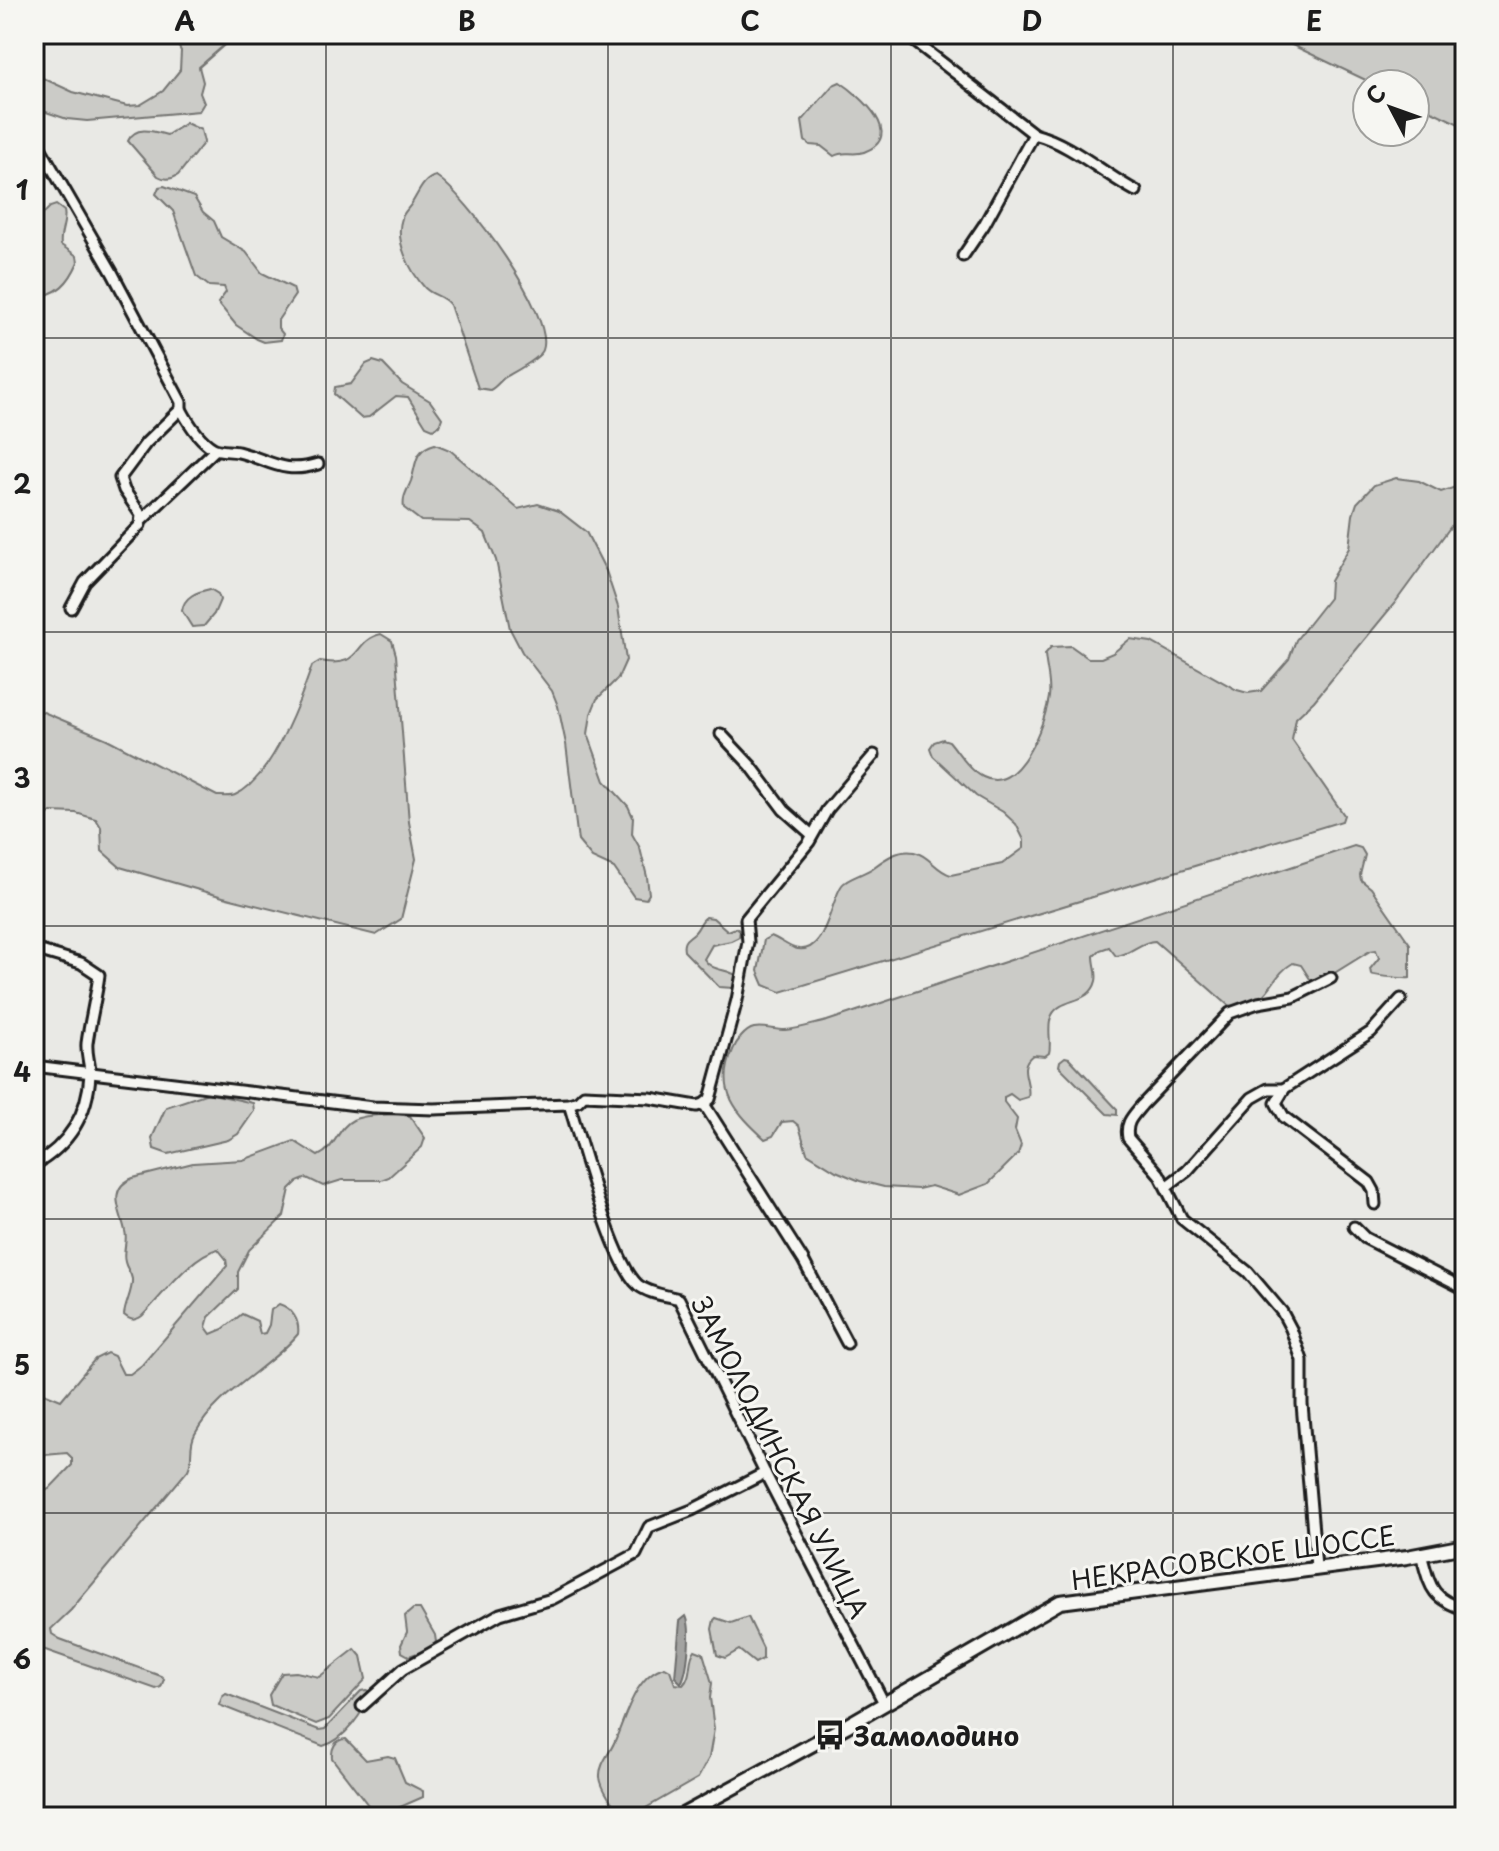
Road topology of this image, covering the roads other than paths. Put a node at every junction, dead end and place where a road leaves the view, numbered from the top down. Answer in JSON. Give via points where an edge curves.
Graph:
{"nodes":[{"id":1,"x":905,"y":34,"type":"edge"},
{"id":2,"x":1034,"y":134,"type":"junction"},
{"id":3,"x":34,"y":137,"type":"edge"},
{"id":4,"x":1136,"y":191,"type":"dead end"},
{"id":5,"x":963,"y":256,"type":"dead end"},
{"id":6,"x":181,"y":409,"type":"junction"},
{"id":7,"x":215,"y":450,"type":"junction"},
{"id":8,"x":318,"y":464,"type":"dead end"},
{"id":9,"x":142,"y":520,"type":"junction"},
{"id":10,"x":71,"y":608,"type":"dead end"},
{"id":11,"x":721,"y":734,"type":"dead end"},
{"id":12,"x":874,"y":755,"type":"dead end"},
{"id":13,"x":811,"y":834,"type":"junction"},
{"id":14,"x":34,"y":949,"type":"edge"},
{"id":15,"x":1331,"y":978,"type":"dead end"},
{"id":16,"x":1401,"y":999,"type":"dead end"},
{"id":17,"x":34,"y":1066,"type":"edge"},
{"id":18,"x":90,"y":1074,"type":"junction"},
{"id":19,"x":1284,"y":1089,"type":"junction"},
{"id":20,"x":569,"y":1104,"type":"junction"},
{"id":21,"x":704,"y":1104,"type":"junction"},
{"id":22,"x":34,"y":1165,"type":"edge"},
{"id":23,"x":1167,"y":1186,"type":"junction"},
{"id":24,"x":1375,"y":1204,"type":"dead end"},
{"id":25,"x":1354,"y":1227,"type":"dead end"},
{"id":26,"x":1465,"y":1289,"type":"edge"},
{"id":27,"x":847,"y":1343,"type":"dead end"},
{"id":28,"x":765,"y":1473,"type":"junction"},
{"id":29,"x":1465,"y":1546,"type":"edge"},
{"id":30,"x":1421,"y":1554,"type":"junction"},
{"id":31,"x":1316,"y":1567,"type":"junction"},
{"id":32,"x":1465,"y":1609,"type":"edge"},
{"id":33,"x":884,"y":1703,"type":"junction"},
{"id":34,"x":362,"y":1706,"type":"dead end"},
{"id":35,"x":679,"y":1817,"type":"edge"}],
"edges":[{"from":1,"to":2,"type":"street"},
{"from":2,"to":4,"type":"street","via":[[1059,142]]},
{"from":2,"to":5,"type":"street"},
{"from":3,"to":6,"type":"street","via":[[165,369]]},
{"from":6,"to":7,"type":"street"},
{"from":6,"to":9,"type":"street","via":[[120,478]]},
{"from":7,"to":8,"type":"street","via":[[242,453],[283,468]]},
{"from":7,"to":9,"type":"street"},
{"from":9,"to":10,"type":"street","via":[[79,589]]},
{"from":11,"to":13,"type":"street","via":[[784,810]]},
{"from":12,"to":13,"type":"street"},
{"from":13,"to":21,"type":"street","via":[[746,919],[748,942],[737,1000],[710,1099]]},
{"from":14,"to":18,"type":"street","via":[[81,963],[99,975],[86,1055]]},
{"from":15,"to":23,"type":"street","via":[[1293,997],[1230,1013],[1129,1121],[1128,1138]]},
{"from":16,"to":19,"type":"street","via":[[1371,1032]]},
{"from":17,"to":18,"type":"street"},
{"from":18,"to":20,"type":"street","via":[[373,1107]]},
{"from":18,"to":22,"type":"street","via":[[73,1133]]},
{"from":19,"to":23,"type":"street","via":[[1268,1089],[1252,1098]]},
{"from":19,"to":24,"type":"street","via":[[1276,1103],[1280,1113],[1369,1182]]},
{"from":20,"to":21,"type":"street","via":[[584,1095]]},
{"from":20,"to":28,"type":"street","name":"ЗАМОЛОДИНСКАЯ УЛИЦА","via":[[625,1268],[646,1291],[679,1299]]},
{"from":21,"to":27,"type":"street","via":[[803,1260]]},
{"from":23,"to":31,"type":"street","via":[[1182,1219],[1248,1272],[1291,1329],[1302,1360]]},
{"from":25,"to":26,"type":"street","via":[[1365,1238]]},
{"from":28,"to":33,"type":"street","name":"ЗАМОЛОДИНСКАЯ УЛИЦА"},
{"from":28,"to":34,"type":"street","via":[[649,1527],[636,1554],[552,1599],[500,1614],[403,1669]]},
{"from":29,"to":30,"type":"street","name":"НЕКРАСОВСКОЕ ШОССЕ"},
{"from":30,"to":31,"type":"street","name":"НЕКРАСОВСКОЕ ШОССЕ"},
{"from":30,"to":32,"type":"street","via":[[1432,1592]]},
{"from":31,"to":33,"type":"street","name":"НЕКРАСОВСКОЕ ШОССЕ","via":[[1060,1602]]},
{"from":33,"to":35,"type":"street","name":"НЕКРАСОВСКОЕ ШОССЕ"}]}
